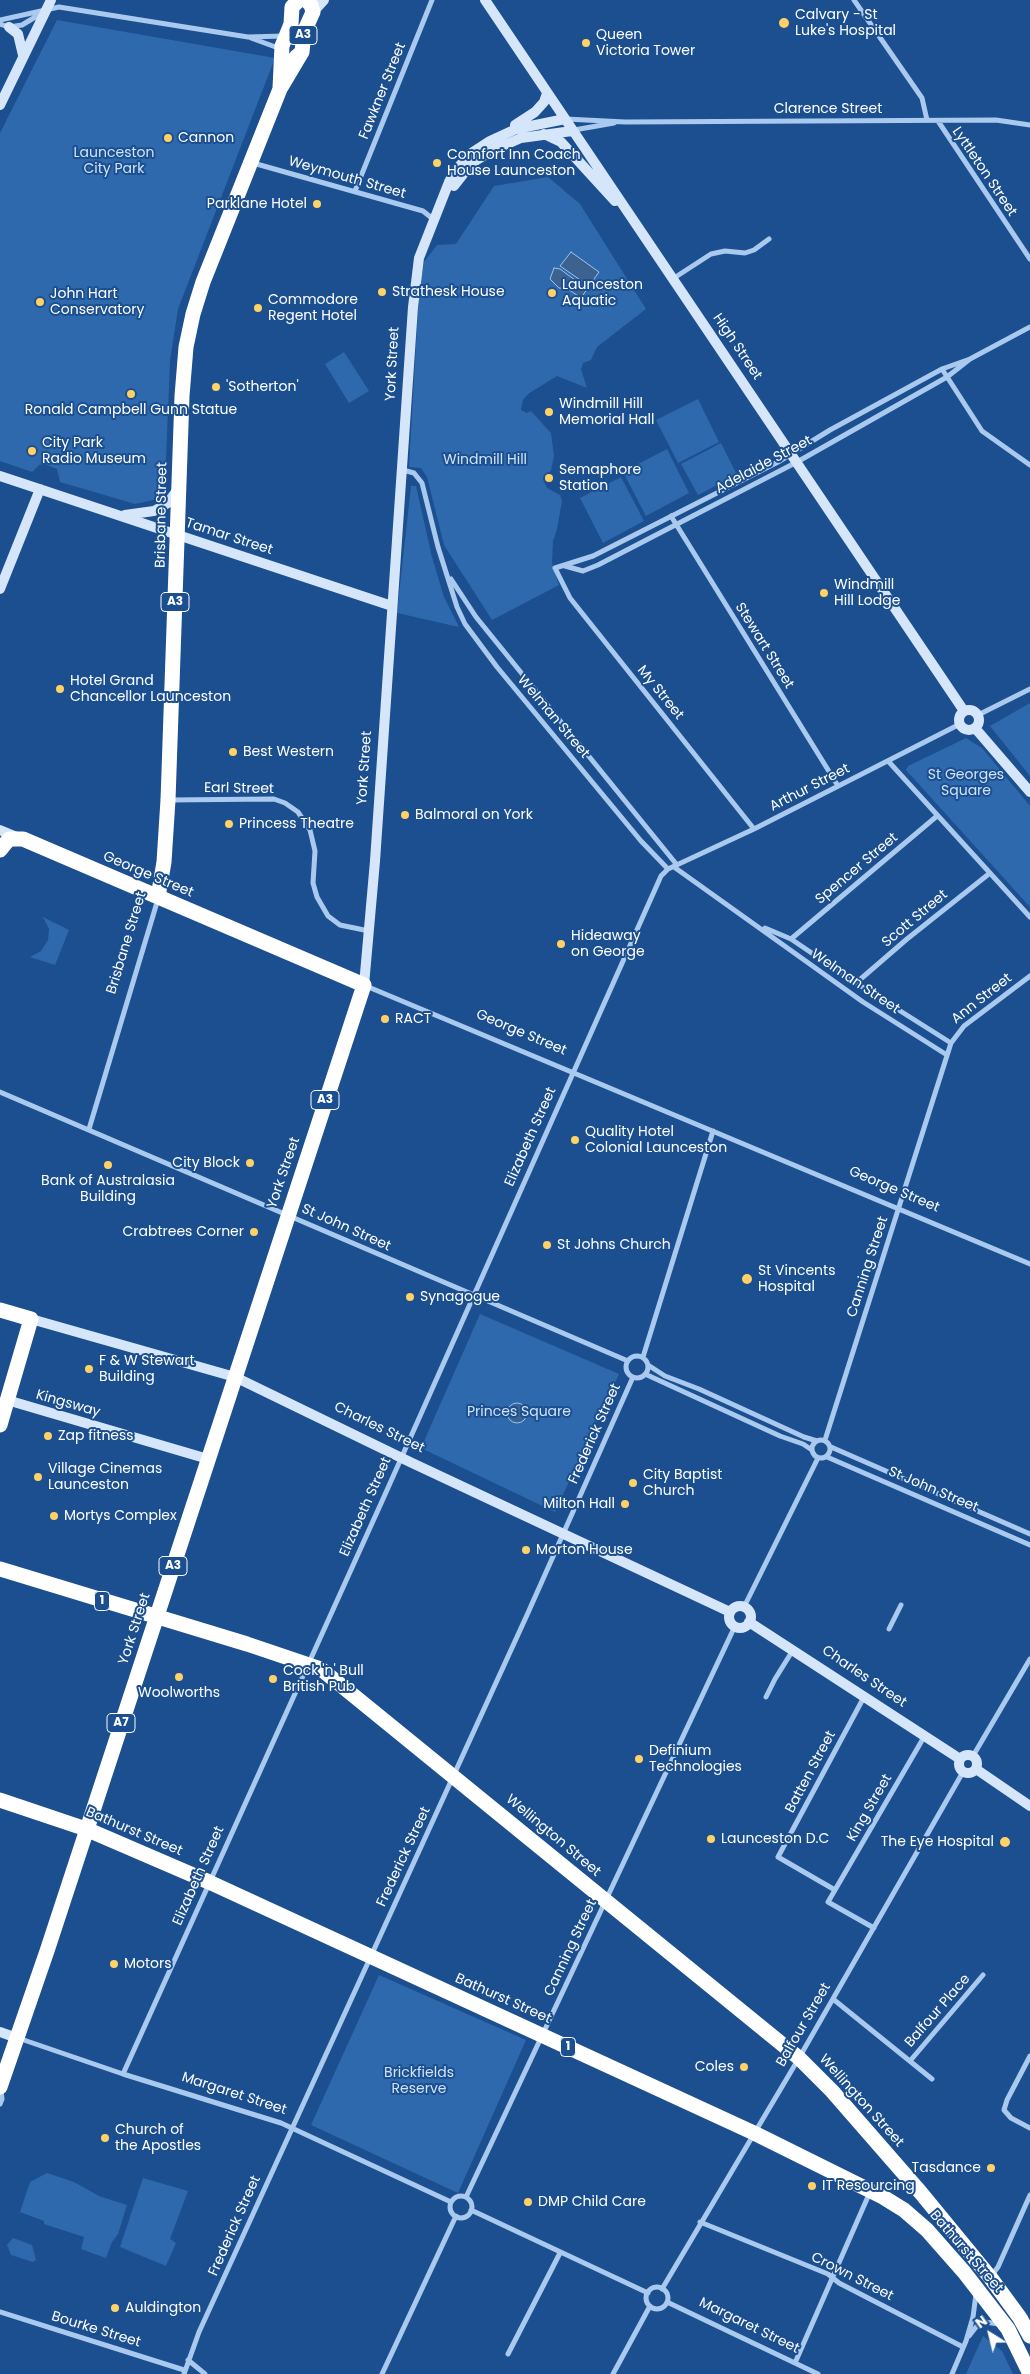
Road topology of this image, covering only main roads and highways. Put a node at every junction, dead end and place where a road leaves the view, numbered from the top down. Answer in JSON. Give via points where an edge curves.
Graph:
{"nodes":[{"id":1,"x":306,"y":2,"type":"edge"},
{"id":2,"x":282,"y":51,"type":"junction"},
{"id":3,"x":302,"y":52,"type":"junction"},
{"id":4,"x":280,"y":89,"type":"junction"},
{"id":5,"x":0,"y":850,"type":"edge"},
{"id":6,"x":158,"y":897,"type":"junction"},
{"id":7,"x":364,"y":985,"type":"joint"},
{"id":8,"x":0,"y":1310,"type":"edge"},
{"id":9,"x":0,"y":1425,"type":"edge"},
{"id":10,"x":0,"y":1569,"type":"edge"},
{"id":11,"x":156,"y":1617,"type":"junction"},
{"id":12,"x":0,"y":1800,"type":"edge"},
{"id":13,"x":86,"y":1828,"type":"junction"},
{"id":14,"x":0,"y":2087,"type":"edge"},
{"id":15,"x":1030,"y":2336,"type":"edge"},
{"id":16,"x":1030,"y":2374,"type":"edge"}],
"edges":[{"from":1,"to":2,"type":"highway","number":"A3","via":[[292,19]]},
{"from":1,"to":3,"type":"highway","number":"A3"},
{"from":2,"to":3,"type":"highway","number":"A3","via":[[294,57]]},
{"from":2,"to":4,"type":"highway","name":"Brisbane Street","number":"A3"},
{"from":3,"to":4,"type":"highway","name":"Brisbane Street","number":"A3"},
{"from":4,"to":6,"type":"highway","name":"Brisbane Street","number":"A3","via":[[203,282],[189,329],[182,383],[168,800]]},
{"from":5,"to":6,"type":"highway","name":"George Street","via":[[9,839],[23,839]]},
{"from":6,"to":7,"type":"highway","name":"George Street"},
{"from":7,"to":11,"type":"highway","name":"York Street","number":"A3"},
{"from":8,"to":9,"type":"highway","name":"Charles Street","via":[[31,1319]]},
{"from":10,"to":11,"type":"highway","name":"Wellington Street","number":"1"},
{"from":11,"to":13,"type":"highway","name":"York Street","number":"A7"},
{"from":11,"to":15,"type":"highway","name":"Wellington Street","number":"1","via":[[321,1669],[799,2058],[901,2169],[990,2277]]},
{"from":12,"to":13,"type":"highway","name":"Bathurst Street","number":"1"},
{"from":13,"to":14,"type":"highway","name":"York Street","number":"A7"},
{"from":13,"to":16,"type":"highway","name":"Bathurst Street","number":"1","via":[[542,2034],[892,2202],[916,2220],[975,2285],[1008,2329]]}]}
